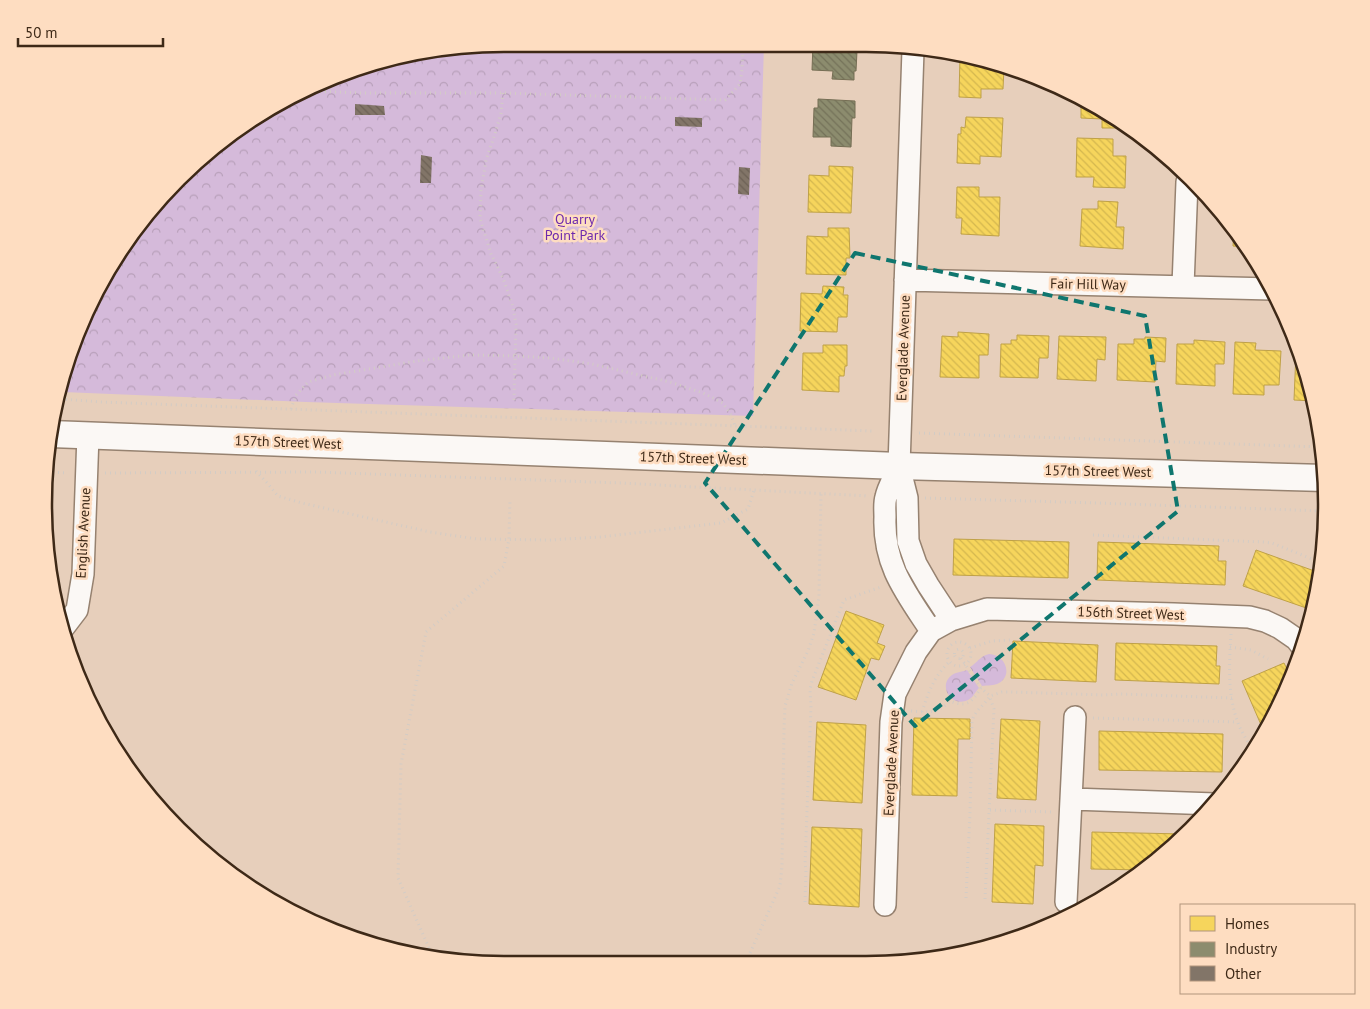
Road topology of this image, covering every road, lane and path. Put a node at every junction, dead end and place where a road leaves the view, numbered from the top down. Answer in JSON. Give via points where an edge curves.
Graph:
{"nodes":[{"id":1,"x":743,"y":52,"type":"edge"},
{"id":2,"x":913,"y":55,"type":"edge"},
{"id":3,"x":322,"y":91,"type":"edge"},
{"id":4,"x":503,"y":94,"type":"junction"},
{"id":5,"x":1186,"y":186,"type":"edge"},
{"id":6,"x":905,"y":280,"type":"junction"},
{"id":7,"x":1183,"y":286,"type":"junction"},
{"id":8,"x":1262,"y":289,"type":"edge"},
{"id":9,"x":516,"y":356,"type":"junction"},
{"id":10,"x":65,"y":399,"type":"edge"},
{"id":11,"x":514,"y":400,"type":"dead end"},
{"id":12,"x":291,"y":410,"type":"junction"},
{"id":13,"x":735,"y":426,"type":"junction"},
{"id":14,"x":872,"y":431,"type":"dead end"},
{"id":15,"x":918,"y":433,"type":"dead end"},
{"id":16,"x":58,"y":434,"type":"edge"},
{"id":17,"x":88,"y":435,"type":"junction"},
{"id":18,"x":1314,"y":447,"type":"edge"},
{"id":19,"x":899,"y":466,"type":"junction"},
{"id":20,"x":256,"y":471,"type":"junction"},
{"id":21,"x":114,"y":473,"type":"dead end"},
{"id":22,"x":1317,"y":478,"type":"edge"},
{"id":23,"x":754,"y":490,"type":"junction"},
{"id":24,"x":821,"y":494,"type":"junction"},
{"id":25,"x":871,"y":496,"type":"dead end"},
{"id":26,"x":510,"y":498,"type":"dead end"},
{"id":27,"x":914,"y":498,"type":"junction"},
{"id":28,"x":1318,"y":511,"type":"edge"},
{"id":29,"x":1093,"y":535,"type":"dead end"},
{"id":30,"x":509,"y":539,"type":"junction"},
{"id":31,"x":1314,"y":560,"type":"edge"},
{"id":32,"x":886,"y":586,"type":"dead end"},
{"id":33,"x":1232,"y":616,"type":"junction"},
{"id":34,"x":951,"y":620,"type":"junction"},
{"id":35,"x":68,"y":622,"type":"edge"},
{"id":36,"x":931,"y":631,"type":"junction"},
{"id":37,"x":1011,"y":640,"type":"dead end"},
{"id":38,"x":1297,"y":640,"type":"edge"},
{"id":39,"x":1230,"y":647,"type":"junction"},
{"id":40,"x":970,"y":648,"type":"junction"},
{"id":41,"x":961,"y":658,"type":"dead end"},
{"id":42,"x":1268,"y":658,"type":"dead end"},
{"id":43,"x":949,"y":662,"type":"junction"},
{"id":44,"x":965,"y":665,"type":"junction"},
{"id":45,"x":981,"y":688,"type":"junction"},
{"id":46,"x":990,"y":696,"type":"junction"},
{"id":47,"x":1232,"y":698,"type":"junction"},
{"id":48,"x":893,"y":710,"type":"junction"},
{"id":49,"x":922,"y":712,"type":"junction"},
{"id":50,"x":1075,"y":717,"type":"joint"},
{"id":51,"x":1238,"y":722,"type":"junction"},
{"id":52,"x":1249,"y":744,"type":"edge"},
{"id":53,"x":1204,"y":804,"type":"edge"},
{"id":54,"x":1071,"y":806,"type":"junction"},
{"id":55,"x":990,"y":810,"type":"junction"},
{"id":56,"x":966,"y":898,"type":"dead end"},
{"id":57,"x":986,"y":899,"type":"dead end"},
{"id":58,"x":805,"y":902,"type":"dead end"},
{"id":59,"x":1066,"y":902,"type":"dead end"},
{"id":60,"x":885,"y":905,"type":"dead end"},
{"id":61,"x":430,"y":950,"type":"edge"},
{"id":62,"x":749,"y":956,"type":"edge"}],
"edges":[{"from":1,"to":4,"type":"path","via":[[740,84],[725,100]]},
{"from":2,"to":6,"type":"street","name":"Everglade Avenue"},
{"from":3,"to":4,"type":"path"},
{"from":4,"to":9,"type":"path","via":[[501,113],[486,160],[480,218],[513,307]]},
{"from":5,"to":7,"type":"street"},
{"from":6,"to":7,"type":"street","name":"Fair Hill Way"},
{"from":6,"to":19,"type":"street","name":"Everglade Avenue"},
{"from":7,"to":8,"type":"street","name":"Fair Hill Way"},
{"from":9,"to":11,"type":"path"},
{"from":9,"to":12,"type":"path","via":[[470,354],[332,375],[308,382],[296,395]]},
{"from":9,"to":13,"type":"path","via":[[592,364],[670,382],[723,403]]},
{"from":10,"to":12,"type":"path"},
{"from":12,"to":13,"type":"path"},
{"from":13,"to":14,"type":"path"},
{"from":15,"to":18,"type":"path"},
{"from":16,"to":17,"type":"street","name":"157th Street West"},
{"from":17,"to":19,"type":"street","name":"157th Street West"},
{"from":17,"to":35,"type":"street","name":"English Avenue","via":[[83,574],[77,610]]},
{"from":19,"to":22,"type":"street","name":"157th Street West"},
{"from":19,"to":27,"type":"street"},
{"from":19,"to":36,"type":"street","name":"Everglade Avenue","via":[[886,497],[884,530],[888,555],[902,586]]},
{"from":20,"to":21,"type":"path"},
{"from":20,"to":23,"type":"path"},
{"from":20,"to":30,"type":"path","via":[[278,496],[302,504],[430,532],[477,539]]},
{"from":23,"to":24,"type":"path"},
{"from":23,"to":30,"type":"path","via":[[748,509],[720,523],[600,537]]},
{"from":24,"to":25,"type":"path"},
{"from":24,"to":62,"type":"path","via":[[819,596],[814,633],[785,706],[780,886]]},
{"from":26,"to":30,"type":"path"},
{"from":27,"to":28,"type":"path"},
{"from":27,"to":34,"type":"street","via":[[908,541],[916,564]]},
{"from":29,"to":31,"type":"path","via":[[1272,543]]},
{"from":30,"to":61,"type":"path","via":[[504,566],[426,632],[401,764],[398,878]]},
{"from":32,"to":58,"type":"path","via":[[844,600],[810,689]]},
{"from":33,"to":34,"type":"street","name":"156th Street West","via":[[987,609]]},
{"from":33,"to":38,"type":"street","name":"156th Street West","via":[[1272,624]]},
{"from":33,"to":39,"type":"path"},
{"from":34,"to":36,"type":"street","name":"Everglade Avenue"},
{"from":36,"to":48,"type":"street","name":"Everglade Avenue","via":[[904,674],[895,694]]},
{"from":37,"to":40,"type":"path","via":[[992,641]]},
{"from":39,"to":42,"type":"path","via":[[1251,650]]},
{"from":39,"to":47,"type":"path"},
{"from":40,"to":43,"type":"path","via":[[961,642],[952,644],[946,652]]},
{"from":40,"to":44,"type":"path","via":[[972,655]]},
{"from":41,"to":44,"type":"path"},
{"from":43,"to":44,"type":"path","via":[[954,666]]},
{"from":43,"to":49,"type":"path","via":[[929,689]]},
{"from":44,"to":45,"type":"path"},
{"from":45,"to":46,"type":"path"},
{"from":45,"to":49,"type":"path","via":[[968,703],[958,705],[950,702],[942,709]]},
{"from":46,"to":47,"type":"path","via":[[1011,692]]},
{"from":46,"to":55,"type":"path","via":[[994,709]]},
{"from":46,"to":56,"type":"path","via":[[972,721]]},
{"from":47,"to":51,"type":"path"},
{"from":48,"to":49,"type":"path"},
{"from":48,"to":60,"type":"street","name":"Everglade Avenue"},
{"from":50,"to":51,"type":"path"},
{"from":50,"to":54,"type":"street"},
{"from":51,"to":52,"type":"path"},
{"from":53,"to":54,"type":"street"},
{"from":54,"to":55,"type":"path"},
{"from":54,"to":59,"type":"street"},
{"from":55,"to":57,"type":"path"}]}
